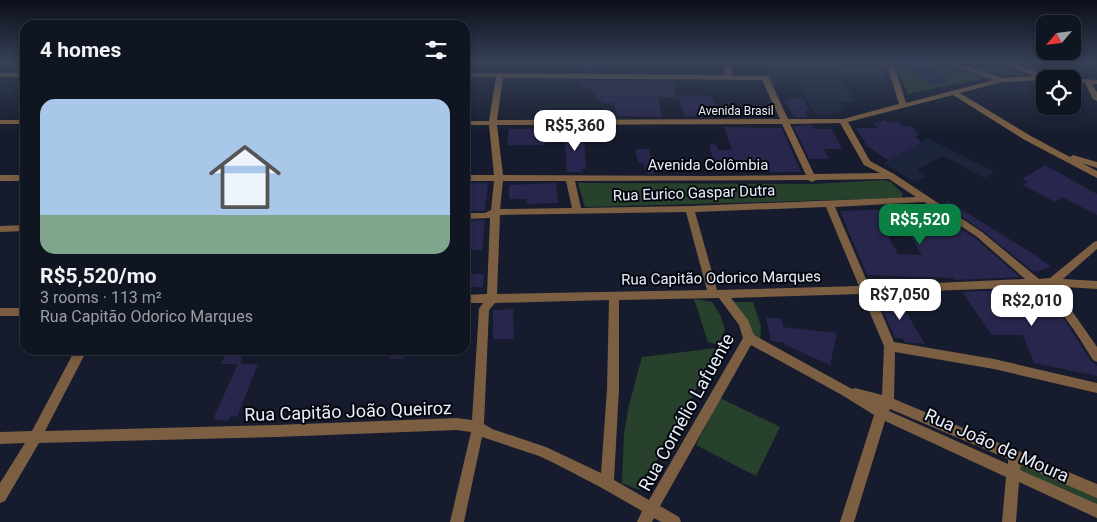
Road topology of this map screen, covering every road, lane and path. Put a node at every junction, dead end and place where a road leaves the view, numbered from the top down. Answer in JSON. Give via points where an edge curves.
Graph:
{"nodes":[{"id":1,"x":498,"y":86,"type":"edge"},
{"id":2,"x":769,"y":86,"type":"edge"},
{"id":3,"x":898,"y":86,"type":"edge"},
{"id":4,"x":979,"y":86,"type":"edge"},
{"id":5,"x":1090,"y":86,"type":"edge"},
{"id":6,"x":955,"y":93,"type":"junction"},
{"id":7,"x":1097,"y":99,"type":"edge"},
{"id":8,"x":903,"y":106,"type":"junction"},
{"id":9,"x":843,"y":121,"type":"junction"},
{"id":10,"x":0,"y":122,"type":"edge"},
{"id":11,"x":20,"y":122,"type":"edge"},
{"id":12,"x":787,"y":122,"type":"junction"},
{"id":13,"x":470,"y":123,"type":"edge"},
{"id":14,"x":493,"y":123,"type":"junction"},
{"id":15,"x":1060,"y":155,"type":"junction"},
{"id":16,"x":1097,"y":165,"type":"edge"},
{"id":17,"x":1097,"y":175,"type":"edge"},
{"id":18,"x":891,"y":176,"type":"junction"},
{"id":19,"x":0,"y":178,"type":"edge"},
{"id":20,"x":20,"y":178,"type":"edge"},
{"id":21,"x":470,"y":178,"type":"edge"},
{"id":22,"x":499,"y":178,"type":"junction"},
{"id":23,"x":570,"y":179,"type":"junction"},
{"id":24,"x":812,"y":179,"type":"junction"},
{"id":25,"x":925,"y":199,"type":"junction"},
{"id":26,"x":829,"y":204,"type":"junction"},
{"id":27,"x":690,"y":209,"type":"junction"},
{"id":28,"x":495,"y":212,"type":"junction"},
{"id":29,"x":577,"y":212,"type":"junction"},
{"id":30,"x":470,"y":216,"type":"edge"},
{"id":31,"x":20,"y":228,"type":"edge"},
{"id":32,"x":0,"y":229,"type":"edge"},
{"id":33,"x":1097,"y":244,"type":"edge"},
{"id":34,"x":1047,"y":283,"type":"junction"},
{"id":35,"x":1097,"y":285,"type":"edge"},
{"id":36,"x":865,"y":288,"type":"junction"},
{"id":37,"x":718,"y":294,"type":"junction"},
{"id":38,"x":614,"y":295,"type":"junction"},
{"id":39,"x":470,"y":299,"type":"edge"},
{"id":40,"x":492,"y":299,"type":"junction"},
{"id":41,"x":0,"y":312,"type":"edge"},
{"id":42,"x":20,"y":312,"type":"edge"},
{"id":43,"x":748,"y":338,"type":"junction"},
{"id":44,"x":890,"y":346,"type":"junction"},
{"id":45,"x":78,"y":355,"type":"edge"},
{"id":46,"x":1097,"y":357,"type":"edge"},
{"id":47,"x":1097,"y":388,"type":"edge"},
{"id":48,"x":884,"y":407,"type":"junction"},
{"id":49,"x":478,"y":427,"type":"junction"},
{"id":50,"x":36,"y":436,"type":"junction"},
{"id":51,"x":0,"y":438,"type":"edge"},
{"id":52,"x":1015,"y":455,"type":"junction"},
{"id":53,"x":1014,"y":473,"type":"junction"},
{"id":54,"x":607,"y":482,"type":"junction"},
{"id":55,"x":1097,"y":490,"type":"edge"},
{"id":56,"x":0,"y":496,"type":"edge"},
{"id":57,"x":653,"y":509,"type":"junction"},
{"id":58,"x":1097,"y":511,"type":"edge"},
{"id":59,"x":457,"y":522,"type":"edge"},
{"id":60,"x":644,"y":522,"type":"edge"},
{"id":61,"x":674,"y":522,"type":"edge"},
{"id":62,"x":847,"y":522,"type":"edge"},
{"id":63,"x":1009,"y":522,"type":"edge"}],
"edges":[{"from":1,"to":14,"type":"street"},
{"from":2,"to":12,"type":"street"},
{"from":3,"to":8,"type":"street"},
{"from":4,"to":6,"type":"street","name":"Avenida Brasil"},
{"from":5,"to":7,"type":"street"},
{"from":6,"to":8,"type":"street","name":"Avenida Brasil"},
{"from":6,"to":15,"type":"street"},
{"from":8,"to":9,"type":"street","name":"Avenida Brasil"},
{"from":9,"to":12,"type":"street","name":"Avenida Brasil"},
{"from":9,"to":18,"type":"street","via":[[867,163]]},
{"from":10,"to":11,"type":"street"},
{"from":12,"to":14,"type":"street","name":"Avenida Brasil"},
{"from":12,"to":24,"type":"street"},
{"from":13,"to":14,"type":"street","name":"Avenida Brasil"},
{"from":14,"to":22,"type":"street"},
{"from":15,"to":16,"type":"street"},
{"from":15,"to":17,"type":"street"},
{"from":18,"to":24,"type":"street","name":"Avenida Colômbia"},
{"from":18,"to":25,"type":"street"},
{"from":19,"to":20,"type":"street"},
{"from":21,"to":22,"type":"street","name":"Avenida Colômbia"},
{"from":22,"to":23,"type":"street","name":"Avenida Colômbia"},
{"from":22,"to":28,"type":"street"},
{"from":23,"to":24,"type":"street","name":"Avenida Colômbia"},
{"from":23,"to":29,"type":"street"},
{"from":25,"to":26,"type":"street","name":"Rua Eurico Gaspar Dutra"},
{"from":25,"to":34,"type":"street","via":[[979,234],[1032,279]]},
{"from":26,"to":27,"type":"street","name":"Rua Eurico Gaspar Dutra"},
{"from":26,"to":36,"type":"street"},
{"from":27,"to":29,"type":"street","name":"Rua Eurico Gaspar Dutra"},
{"from":27,"to":37,"type":"street"},
{"from":28,"to":29,"type":"street","name":"Rua Eurico Gaspar Dutra"},
{"from":28,"to":30,"type":"street","name":"Rua Eurico Gaspar Dutra","via":[[486,216]]},
{"from":28,"to":40,"type":"street"},
{"from":31,"to":32,"type":"street"},
{"from":33,"to":34,"type":"street"},
{"from":34,"to":35,"type":"street","name":"Rua Capitão Odorico Marques"},
{"from":34,"to":36,"type":"street","name":"Rua Capitão Odorico Marques"},
{"from":34,"to":46,"type":"street"},
{"from":36,"to":37,"type":"street","name":"Rua Capitão Odorico Marques"},
{"from":36,"to":44,"type":"street"},
{"from":37,"to":38,"type":"street","name":"Rua Capitão Odorico Marques"},
{"from":37,"to":43,"type":"street","name":"Rua Cornélio Lafuente","via":[[744,323]]},
{"from":38,"to":40,"type":"street","name":"Rua Capitão Odorico Marques"},
{"from":38,"to":54,"type":"street","via":[[614,389]]},
{"from":39,"to":40,"type":"street","name":"Rua Capitão Odorico Marques"},
{"from":40,"to":49,"type":"street","via":[[484,310]]},
{"from":41,"to":42,"type":"street"},
{"from":43,"to":48,"type":"street","via":[[846,391]]},
{"from":43,"to":57,"type":"street","name":"Rua Cornélio Lafuente"},
{"from":44,"to":47,"type":"street","via":[[994,364]]},
{"from":44,"to":48,"type":"street"},
{"from":45,"to":50,"type":"street"},
{"from":48,"to":52,"type":"street","name":"Rua João de Moura"},
{"from":48,"to":53,"type":"street","name":"Rua João de Moura"},
{"from":48,"to":62,"type":"street"},
{"from":49,"to":50,"type":"street","name":"Rua Capitão João Queiroz","via":[[457,424]]},
{"from":49,"to":54,"type":"street","name":"Rua Capitão João Queiroz","via":[[488,434],[541,452]]},
{"from":49,"to":59,"type":"street"},
{"from":50,"to":51,"type":"street","name":"Rua Capitão João Queiroz"},
{"from":50,"to":56,"type":"street"},
{"from":52,"to":53,"type":"street"},
{"from":52,"to":55,"type":"street","name":"Rua João de Moura"},
{"from":53,"to":58,"type":"street","name":"Rua João de Moura"},
{"from":53,"to":63,"type":"street"},
{"from":54,"to":57,"type":"street","name":"Rua Capitão João Queiroz"},
{"from":57,"to":60,"type":"street","name":"Rua Cornélio Lafuente"},
{"from":57,"to":61,"type":"street","name":"Rua Capitão João Queiroz"}]}
